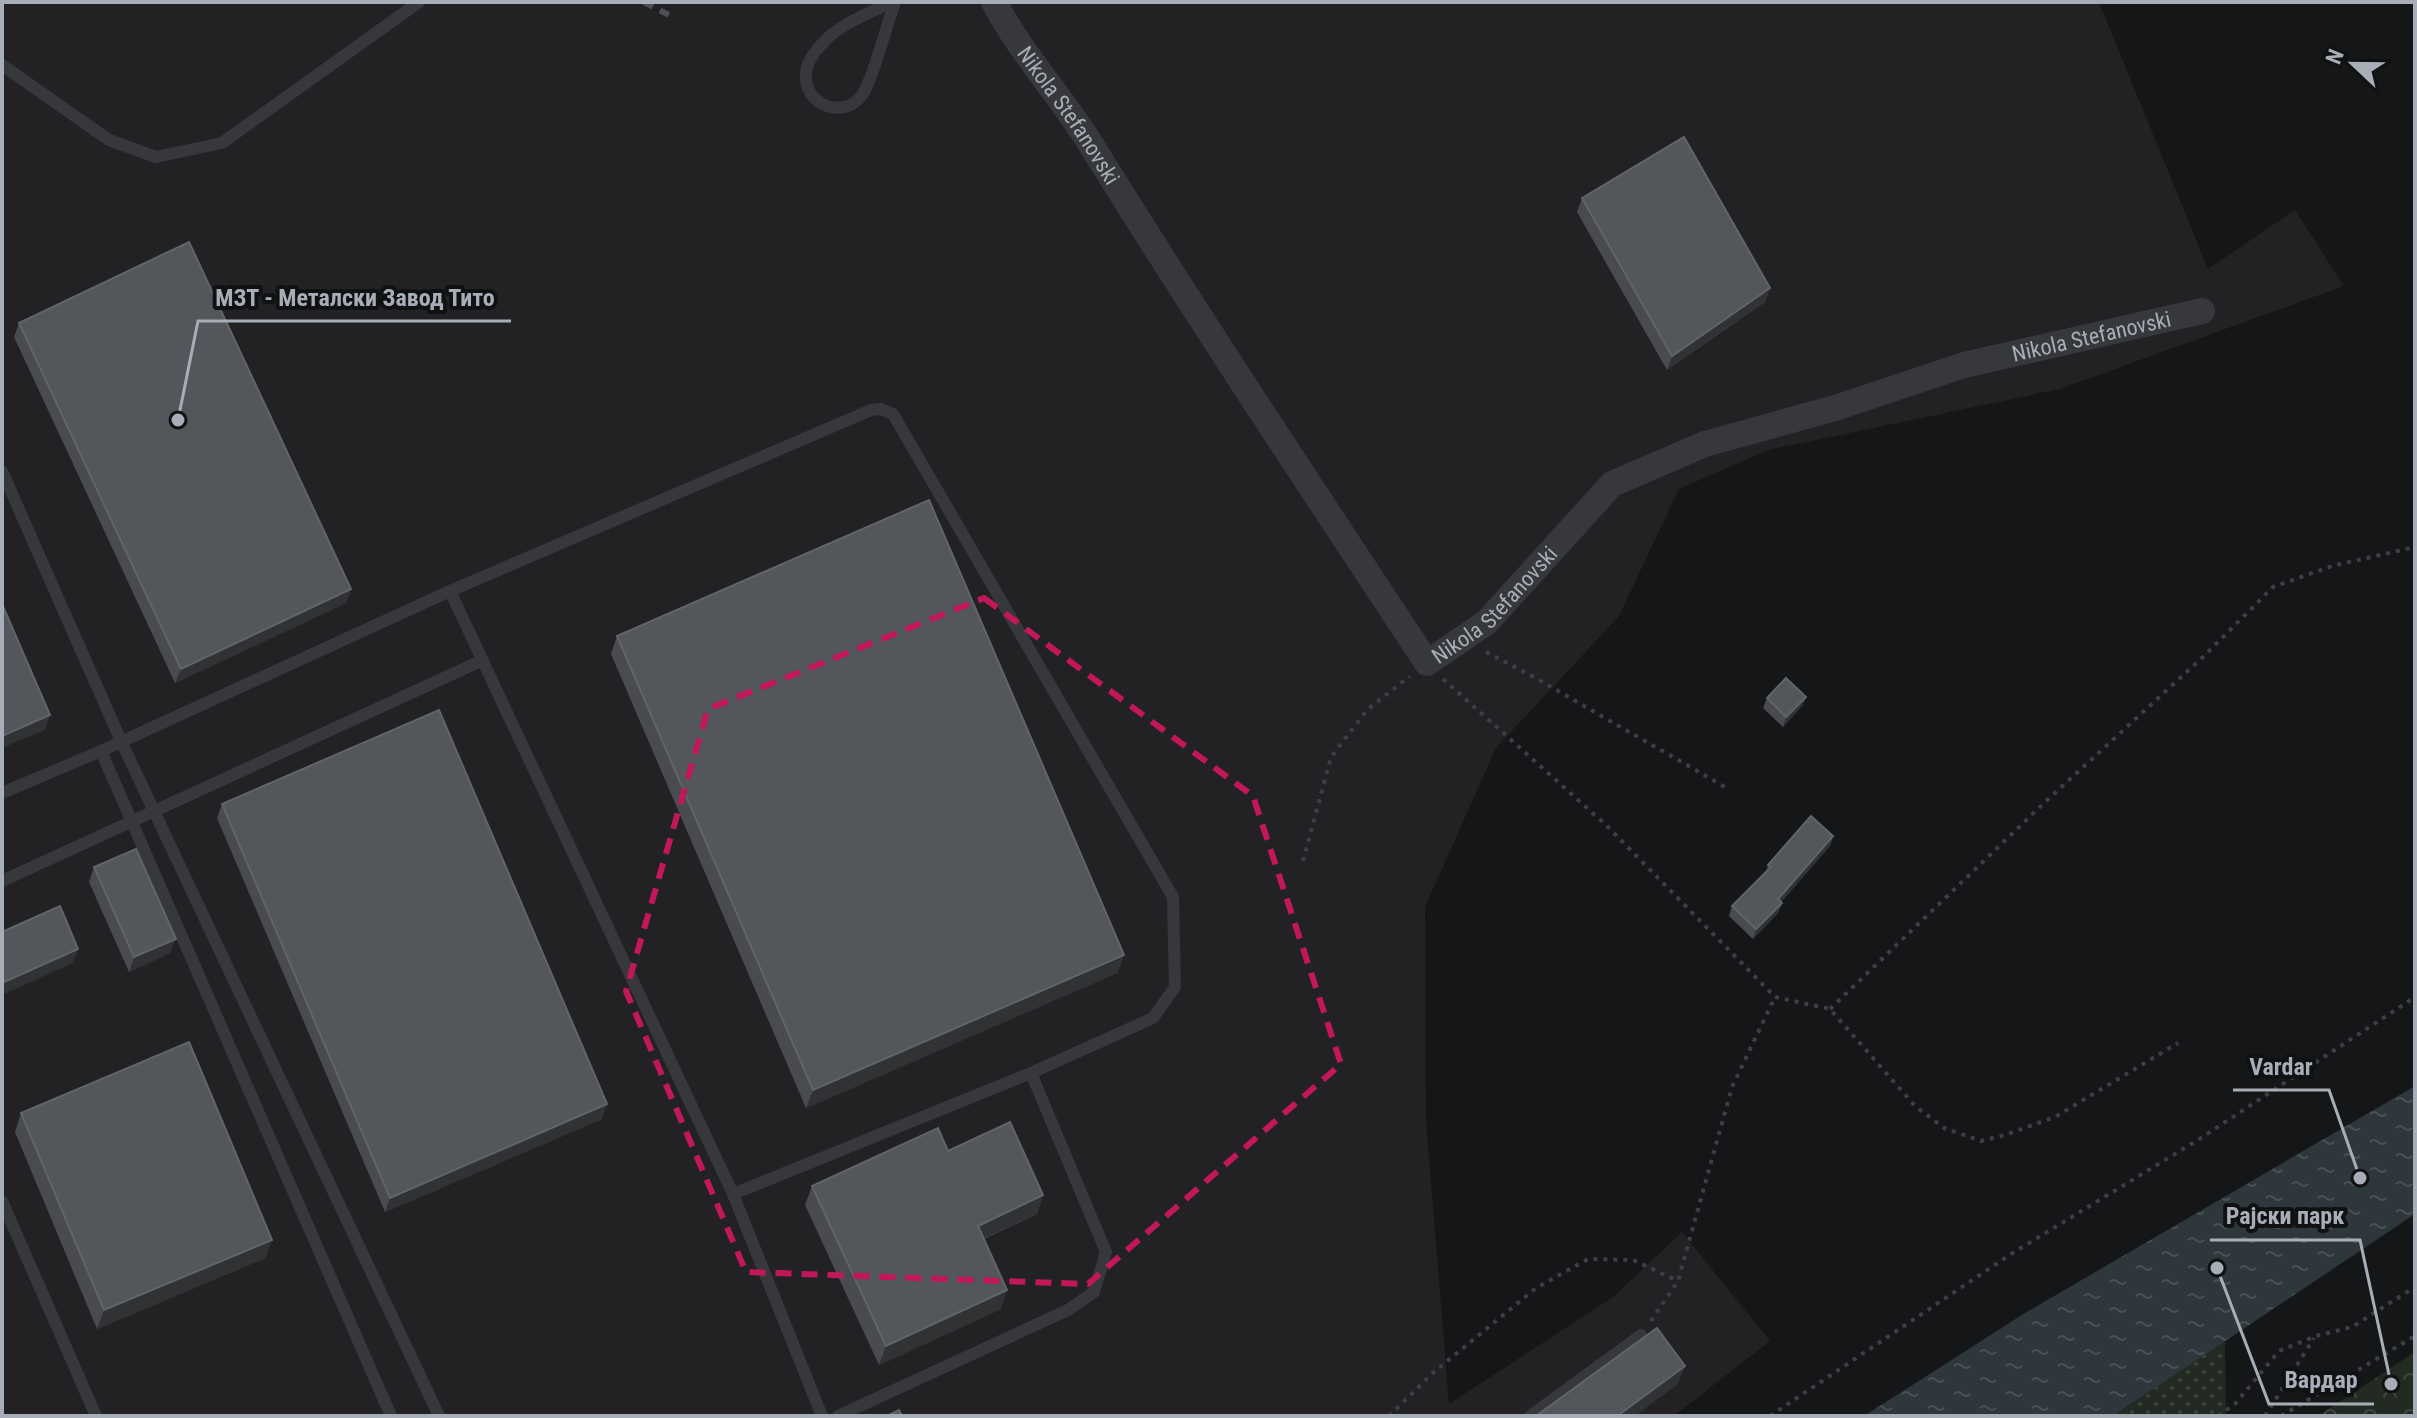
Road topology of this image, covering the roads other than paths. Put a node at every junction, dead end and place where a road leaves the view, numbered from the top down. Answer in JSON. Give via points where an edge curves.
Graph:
{"nodes":[{"id":1,"x":419,"y":2,"type":"edge"},
{"id":2,"x":893,"y":2,"type":"edge"},
{"id":3,"x":994,"y":2,"type":"edge"},
{"id":4,"x":2,"y":65,"type":"edge"},
{"id":5,"x":2202,"y":311,"type":"dead end"},
{"id":6,"x":2,"y":471,"type":"edge"},
{"id":7,"x":450,"y":591,"type":"junction"},
{"id":8,"x":483,"y":660,"type":"junction"},
{"id":9,"x":121,"y":741,"type":"junction"},
{"id":10,"x":101,"y":751,"type":"junction"},
{"id":11,"x":2,"y":793,"type":"edge"},
{"id":12,"x":154,"y":810,"type":"junction"},
{"id":13,"x":132,"y":820,"type":"junction"},
{"id":14,"x":2,"y":881,"type":"edge"},
{"id":15,"x":1031,"y":1073,"type":"junction"},
{"id":16,"x":733,"y":1194,"type":"junction"},
{"id":17,"x":2,"y":1201,"type":"edge"},
{"id":18,"x":1641,"y":1335,"type":"edge"},
{"id":19,"x":96,"y":1416,"type":"edge"},
{"id":20,"x":391,"y":1416,"type":"edge"},
{"id":21,"x":439,"y":1416,"type":"edge"},
{"id":22,"x":822,"y":1416,"type":"edge"},
{"id":23,"x":838,"y":1416,"type":"edge"},
{"id":24,"x":1530,"y":1416,"type":"edge"}],
"edges":[{"from":1,"to":4,"type":"lane","via":[[222,143],[156,157],[109,140]]},
{"from":2,"to":2,"type":"lane","via":[[825,40],[811,57],[805,75],[809,90],[823,105],[838,110],[864,93]]},
{"from":3,"to":5,"type":"street","name":"Nikola Stefanovski","via":[[1066,104],[1181,290],[1427,663],[1487,622],[1612,484],[1705,444],[1964,365]]},
{"from":6,"to":9,"type":"lane"},
{"from":7,"to":8,"type":"lane"},
{"from":7,"to":9,"type":"lane"},
{"from":7,"to":15,"type":"lane","via":[[871,410],[893,414],[1173,897],[1175,987],[1153,1018]]},
{"from":8,"to":12,"type":"lane"},
{"from":8,"to":16,"type":"lane"},
{"from":9,"to":10,"type":"lane"},
{"from":9,"to":12,"type":"lane"},
{"from":10,"to":11,"type":"lane"},
{"from":10,"to":13,"type":"lane"},
{"from":12,"to":13,"type":"lane"},
{"from":12,"to":21,"type":"lane"},
{"from":13,"to":14,"type":"lane"},
{"from":13,"to":20,"type":"lane"},
{"from":15,"to":16,"type":"lane"},
{"from":15,"to":23,"type":"lane","via":[[1106,1252],[1094,1292],[1068,1310]]},
{"from":16,"to":22,"type":"lane"},
{"from":17,"to":19,"type":"lane"},
{"from":18,"to":24,"type":"lane"}]}
